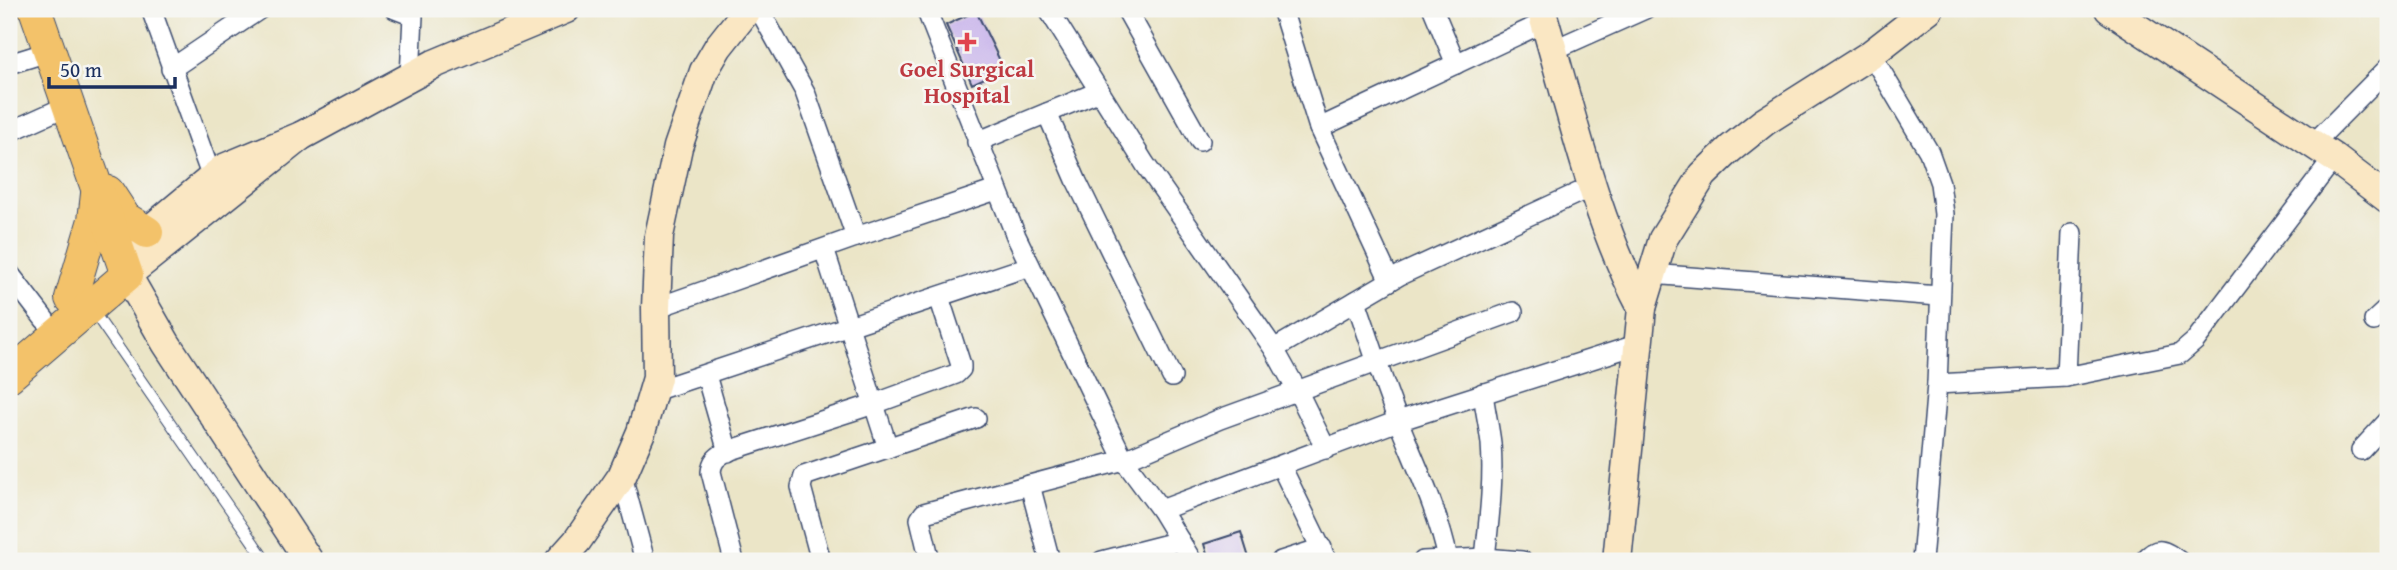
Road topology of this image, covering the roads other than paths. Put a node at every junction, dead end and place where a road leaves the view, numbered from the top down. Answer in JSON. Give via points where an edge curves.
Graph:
{"nodes":[{"id":1,"x":35,"y":9,"type":"edge"},
{"id":2,"x":151,"y":9,"type":"edge"},
{"id":3,"x":260,"y":9,"type":"edge"},
{"id":4,"x":566,"y":9,"type":"edge"},
{"id":5,"x":748,"y":9,"type":"edge"},
{"id":6,"x":759,"y":9,"type":"edge"},
{"id":7,"x":926,"y":9,"type":"edge"},
{"id":8,"x":1048,"y":9,"type":"edge"},
{"id":9,"x":1126,"y":9,"type":"edge"},
{"id":10,"x":1282,"y":9,"type":"edge"},
{"id":11,"x":1433,"y":9,"type":"edge"},
{"id":12,"x":1645,"y":9,"type":"edge"},
{"id":13,"x":2109,"y":9,"type":"edge"},
{"id":14,"x":408,"y":11,"type":"edge"},
{"id":15,"x":1917,"y":12,"type":"edge"},
{"id":16,"x":531,"y":15,"type":"edge"},
{"id":17,"x":1543,"y":16,"type":"edge"},
{"id":18,"x":1553,"y":50,"type":"junction"},
{"id":19,"x":51,"y":51,"type":"junction"},
{"id":20,"x":1871,"y":54,"type":"junction"},
{"id":21,"x":9,"y":64,"type":"edge"},
{"id":22,"x":1456,"y":64,"type":"junction"},
{"id":23,"x":2388,"y":68,"type":"edge"},
{"id":24,"x":171,"y":69,"type":"junction"},
{"id":25,"x":410,"y":77,"type":"junction"},
{"id":26,"x":1100,"y":91,"type":"junction"},
{"id":27,"x":69,"y":105,"type":"junction"},
{"id":28,"x":1047,"y":113,"type":"junction"},
{"id":29,"x":1320,"y":128,"type":"junction"},
{"id":30,"x":9,"y":132,"type":"edge"},
{"id":31,"x":301,"y":136,"type":"junction"},
{"id":32,"x":1200,"y":141,"type":"dead end"},
{"id":33,"x":977,"y":142,"type":"junction"},
{"id":34,"x":2323,"y":151,"type":"junction"},
{"id":35,"x":93,"y":175,"type":"junction"},
{"id":36,"x":212,"y":178,"type":"junction"},
{"id":37,"x":1593,"y":187,"type":"junction"},
{"id":38,"x":996,"y":190,"type":"junction"},
{"id":39,"x":2388,"y":199,"type":"edge"},
{"id":40,"x":147,"y":232,"type":"junction"},
{"id":41,"x":2072,"y":233,"type":"dead end"},
{"id":42,"x":856,"y":237,"type":"junction"},
{"id":43,"x":824,"y":249,"type":"junction"},
{"id":44,"x":124,"y":265,"type":"junction"},
{"id":45,"x":1030,"y":266,"type":"junction"},
{"id":46,"x":9,"y":273,"type":"edge"},
{"id":47,"x":1651,"y":274,"type":"junction"},
{"id":48,"x":1390,"y":281,"type":"junction"},
{"id":49,"x":1939,"y":296,"type":"junction"},
{"id":50,"x":939,"y":297,"type":"junction"},
{"id":51,"x":1356,"y":301,"type":"junction"},
{"id":52,"x":81,"y":302,"type":"junction"},
{"id":53,"x":1642,"y":308,"type":"junction"},
{"id":54,"x":656,"y":309,"type":"junction"},
{"id":55,"x":1513,"y":312,"type":"dead end"},
{"id":56,"x":45,"y":320,"type":"junction"},
{"id":57,"x":850,"y":327,"type":"junction"},
{"id":58,"x":1639,"y":344,"type":"junction"},
{"id":59,"x":1274,"y":349,"type":"junction"},
{"id":60,"x":9,"y":351,"type":"edge"},
{"id":61,"x":1378,"y":362,"type":"junction"},
{"id":62,"x":706,"y":375,"type":"junction"},
{"id":63,"x":9,"y":376,"type":"edge"},
{"id":64,"x":1172,"y":377,"type":"dead end"},
{"id":65,"x":2066,"y":377,"type":"junction"},
{"id":66,"x":1937,"y":384,"type":"junction"},
{"id":67,"x":654,"y":391,"type":"junction"},
{"id":68,"x":1298,"y":392,"type":"junction"},
{"id":69,"x":1483,"y":394,"type":"junction"},
{"id":70,"x":874,"y":404,"type":"junction"},
{"id":71,"x":976,"y":418,"type":"dead end"},
{"id":72,"x":1398,"y":421,"type":"junction"},
{"id":73,"x":2388,"y":421,"type":"edge"},
{"id":74,"x":888,"y":449,"type":"junction"},
{"id":75,"x":1326,"y":449,"type":"junction"},
{"id":76,"x":2361,"y":450,"type":"dead end"},
{"id":77,"x":728,"y":452,"type":"junction"},
{"id":78,"x":1124,"y":460,"type":"junction"},
{"id":79,"x":1281,"y":466,"type":"junction"},
{"id":80,"x":622,"y":475,"type":"junction"},
{"id":81,"x":1030,"y":485,"type":"junction"},
{"id":82,"x":1161,"y":510,"type":"junction"},
{"id":83,"x":1180,"y":541,"type":"junction"},
{"id":84,"x":1324,"y":555,"type":"edge"},
{"id":85,"x":1485,"y":558,"type":"junction"},
{"id":86,"x":1448,"y":559,"type":"junction"},
{"id":87,"x":265,"y":561,"type":"edge"},
{"id":88,"x":309,"y":561,"type":"edge"},
{"id":89,"x":559,"y":561,"type":"edge"},
{"id":90,"x":645,"y":561,"type":"edge"},
{"id":91,"x":734,"y":561,"type":"edge"},
{"id":92,"x":821,"y":561,"type":"edge"},
{"id":93,"x":930,"y":561,"type":"edge"},
{"id":94,"x":1049,"y":561,"type":"edge"},
{"id":95,"x":1102,"y":561,"type":"edge"},
{"id":96,"x":1192,"y":561,"type":"edge"},
{"id":97,"x":1281,"y":561,"type":"edge"},
{"id":98,"x":1423,"y":561,"type":"edge"},
{"id":99,"x":1516,"y":561,"type":"edge"},
{"id":100,"x":1617,"y":561,"type":"edge"},
{"id":101,"x":1922,"y":561,"type":"edge"},
{"id":102,"x":2144,"y":561,"type":"edge"},
{"id":103,"x":2179,"y":561,"type":"edge"}],
"edges":[{"from":1,"to":19,"type":"main road"},
{"from":2,"to":24,"type":"street"},
{"from":3,"to":24,"type":"street"},
{"from":4,"to":16,"type":"street"},
{"from":5,"to":54,"type":"street","via":[[718,47],[695,90],[659,236]]},
{"from":6,"to":42,"type":"street","via":[[804,92]]},
{"from":7,"to":33,"type":"street"},
{"from":8,"to":26,"type":"street"},
{"from":9,"to":32,"type":"street"},
{"from":10,"to":29,"type":"street"},
{"from":11,"to":22,"type":"street"},
{"from":12,"to":18,"type":"street"},
{"from":13,"to":34,"type":"street"},
{"from":14,"to":25,"type":"street"},
{"from":15,"to":20,"type":"street"},
{"from":16,"to":25,"type":"street"},
{"from":17,"to":18,"type":"street"},
{"from":17,"to":22,"type":"street"},
{"from":18,"to":37,"type":"street"},
{"from":19,"to":21,"type":"street"},
{"from":19,"to":27,"type":"main road"},
{"from":20,"to":47,"type":"street","via":[[1764,122],[1703,175],[1663,239]]},
{"from":20,"to":49,"type":"street","via":[[1929,152],[1940,183],[1944,214]]},
{"from":22,"to":29,"type":"street"},
{"from":23,"to":34,"type":"street"},
{"from":24,"to":36,"type":"street"},
{"from":25,"to":31,"type":"street"},
{"from":26,"to":28,"type":"street"},
{"from":26,"to":59,"type":"street","via":[[1145,164]]},
{"from":27,"to":30,"type":"street"},
{"from":27,"to":35,"type":"main road"},
{"from":28,"to":33,"type":"street"},
{"from":28,"to":64,"type":"street"},
{"from":29,"to":48,"type":"street"},
{"from":31,"to":36,"type":"street","via":[[224,168]]},
{"from":31,"to":44,"type":"street"},
{"from":33,"to":38,"type":"street"},
{"from":34,"to":39,"type":"street"},
{"from":34,"to":65,"type":"street","via":[[2188,348],[2180,354]]},
{"from":35,"to":40,"type":"main road","via":[[125,218]]},
{"from":35,"to":44,"type":"main road"},
{"from":35,"to":52,"type":"main road","via":[[93,220]]},
{"from":36,"to":40,"type":"street"},
{"from":37,"to":48,"type":"street"},
{"from":37,"to":53,"type":"street","via":[[1621,269]]},
{"from":38,"to":42,"type":"street"},
{"from":38,"to":45,"type":"street"},
{"from":40,"to":44,"type":"street"},
{"from":41,"to":65,"type":"street"},
{"from":42,"to":43,"type":"street"},
{"from":43,"to":54,"type":"street"},
{"from":43,"to":57,"type":"street"},
{"from":44,"to":52,"type":"main road"},
{"from":44,"to":88,"type":"street","via":[[166,343]]},
{"from":45,"to":50,"type":"street"},
{"from":45,"to":78,"type":"street"},
{"from":46,"to":56,"type":"street"},
{"from":47,"to":49,"type":"street"},
{"from":47,"to":53,"type":"street"},
{"from":48,"to":51,"type":"street"},
{"from":49,"to":66,"type":"street"},
{"from":50,"to":57,"type":"street"},
{"from":50,"to":70,"type":"street","via":[[961,369]]},
{"from":51,"to":59,"type":"street"},
{"from":51,"to":61,"type":"street"},
{"from":52,"to":56,"type":"main road"},
{"from":52,"to":63,"type":"main road"},
{"from":52,"to":87,"type":"lane"},
{"from":53,"to":58,"type":"street"},
{"from":54,"to":67,"type":"street"},
{"from":55,"to":61,"type":"street"},
{"from":56,"to":60,"type":"main road"},
{"from":57,"to":62,"type":"street"},
{"from":57,"to":70,"type":"street"},
{"from":58,"to":69,"type":"street"},
{"from":58,"to":100,"type":"street"},
{"from":59,"to":68,"type":"street"},
{"from":61,"to":68,"type":"street"},
{"from":61,"to":72,"type":"street"},
{"from":62,"to":67,"type":"street"},
{"from":62,"to":77,"type":"street"},
{"from":65,"to":66,"type":"street"},
{"from":66,"to":101,"type":"street"},
{"from":67,"to":80,"type":"street"},
{"from":68,"to":75,"type":"street"},
{"from":68,"to":78,"type":"street"},
{"from":69,"to":72,"type":"street"},
{"from":69,"to":85,"type":"street","via":[[1492,472]]},
{"from":70,"to":74,"type":"street"},
{"from":70,"to":77,"type":"street"},
{"from":71,"to":74,"type":"street"},
{"from":72,"to":75,"type":"street"},
{"from":72,"to":86,"type":"street","via":[[1432,503]]},
{"from":73,"to":76,"type":"street"},
{"from":74,"to":92,"type":"street","via":[[804,476],[801,487]]},
{"from":75,"to":79,"type":"street"},
{"from":77,"to":91,"type":"street","via":[[716,458],[711,472]]},
{"from":78,"to":81,"type":"street"},
{"from":78,"to":82,"type":"street"},
{"from":79,"to":82,"type":"street"},
{"from":79,"to":84,"type":"street"},
{"from":80,"to":89,"type":"street"},
{"from":80,"to":90,"type":"street"},
{"from":81,"to":93,"type":"street","via":[[925,513],[920,519]]},
{"from":81,"to":94,"type":"street"},
{"from":82,"to":83,"type":"street"},
{"from":83,"to":95,"type":"street"},
{"from":83,"to":96,"type":"street"},
{"from":84,"to":97,"type":"street"},
{"from":85,"to":86,"type":"street"},
{"from":85,"to":99,"type":"street"},
{"from":86,"to":98,"type":"street"},
{"from":102,"to":103,"type":"street","via":[[2153,551],[2165,550]]}]}
